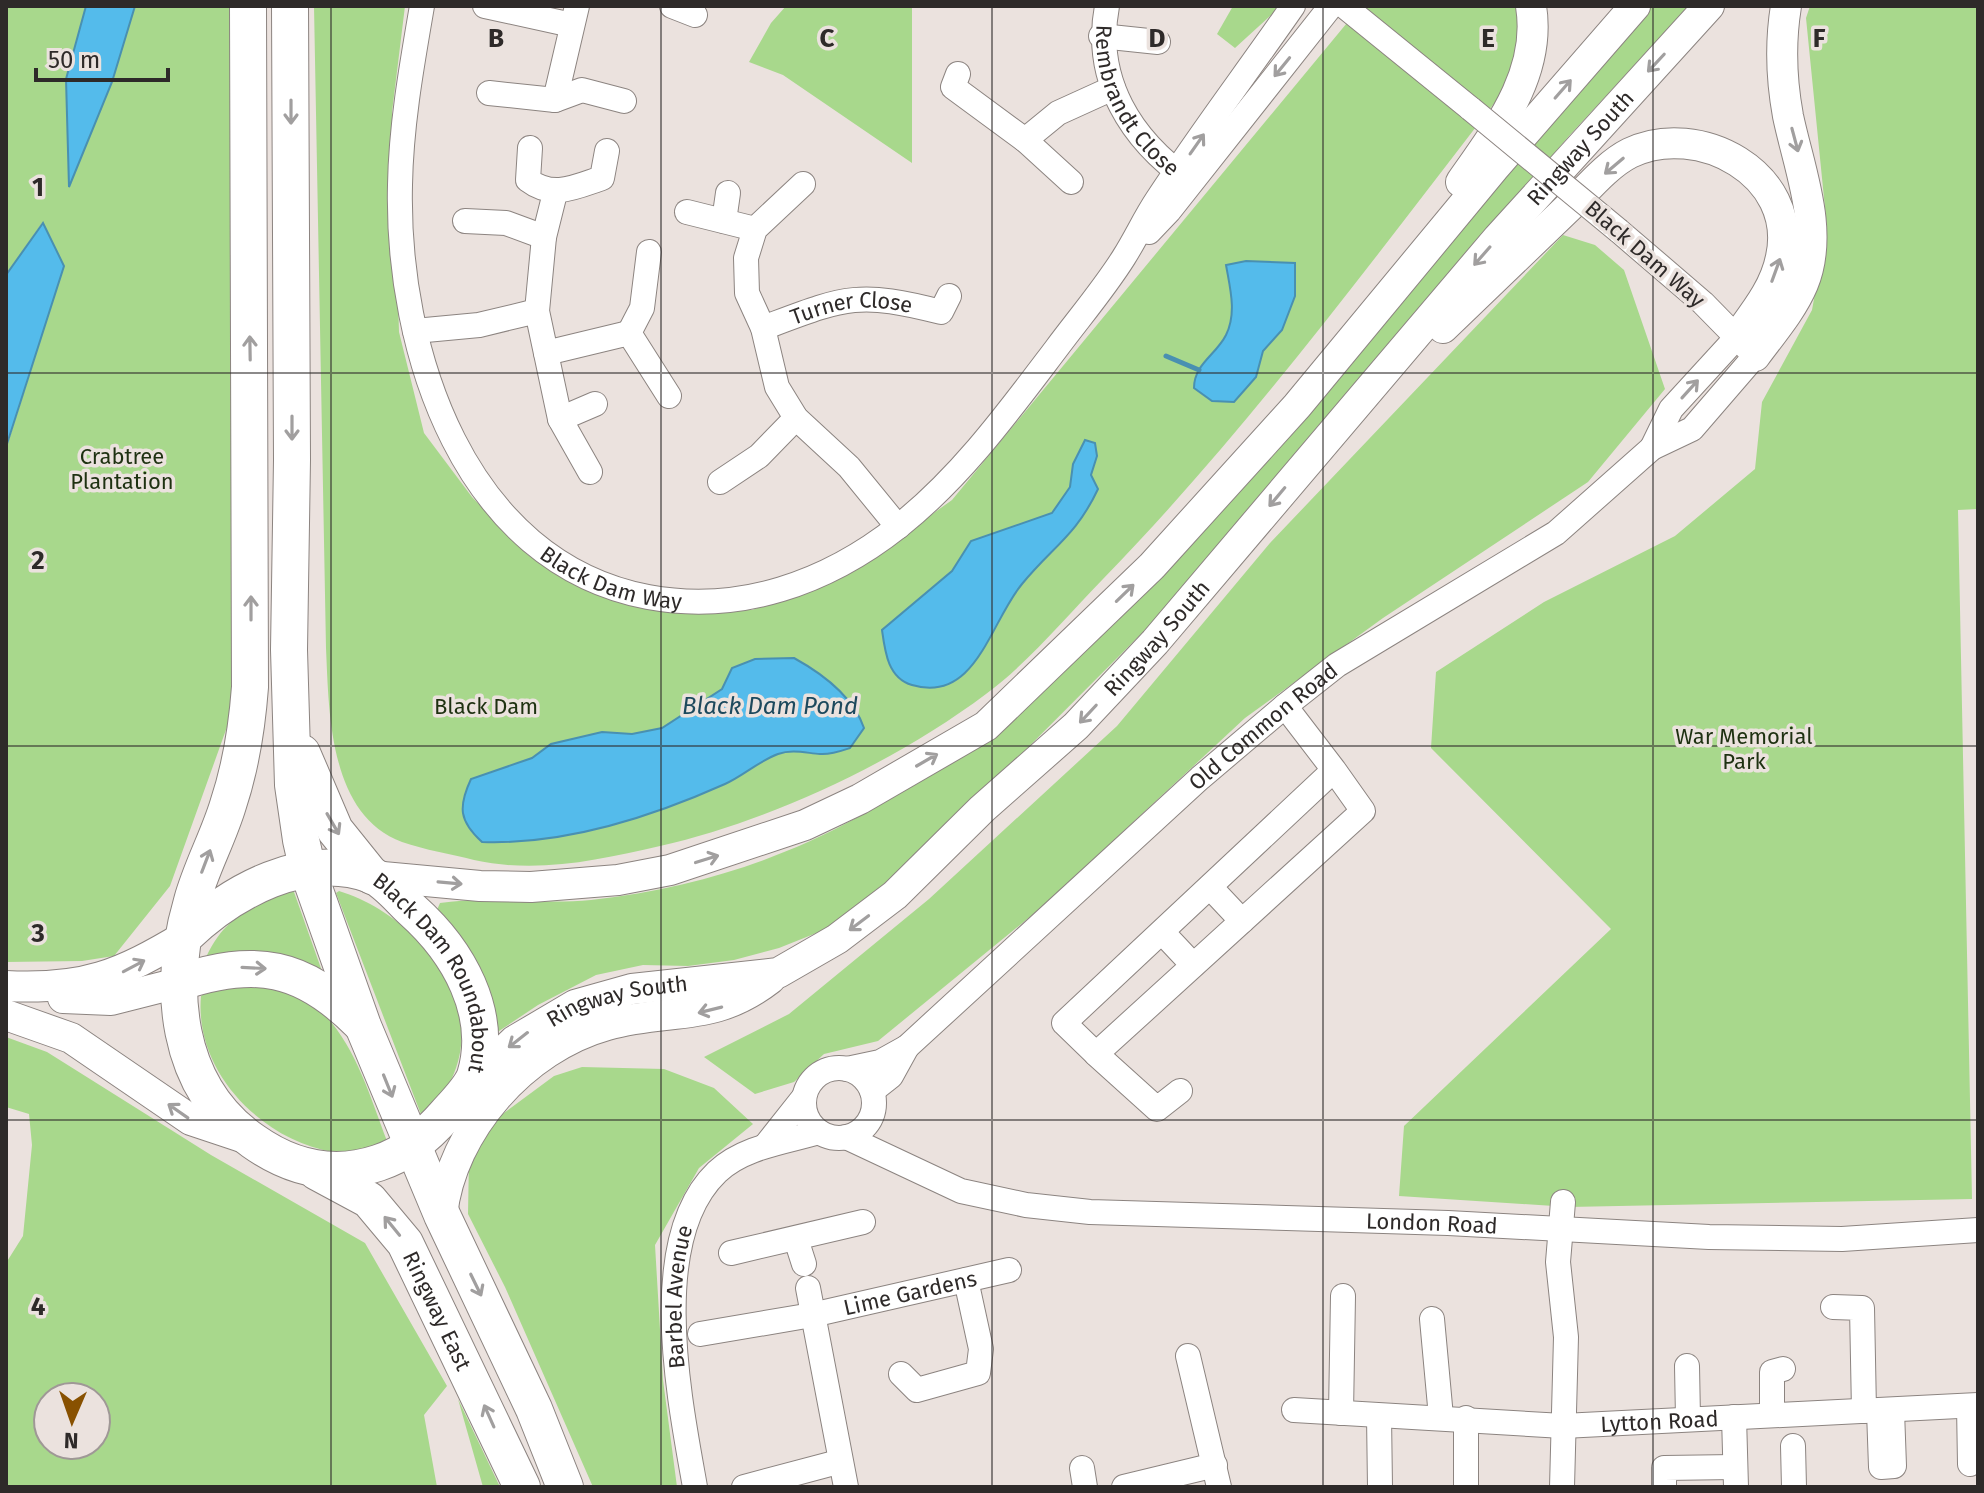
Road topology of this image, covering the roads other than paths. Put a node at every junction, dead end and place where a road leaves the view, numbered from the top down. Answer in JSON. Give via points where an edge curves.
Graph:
{"nodes":[{"id":1,"x":248,"y":6,"type":"edge"},
{"id":2,"x":290,"y":6,"type":"edge"},
{"id":3,"x":422,"y":6,"type":"edge"},
{"id":4,"x":485,"y":6,"type":"edge"},
{"id":5,"x":1107,"y":6,"type":"edge"},
{"id":6,"x":1293,"y":6,"type":"edge"},
{"id":7,"x":1331,"y":6,"type":"edge"},
{"id":8,"x":1344,"y":6,"type":"edge"},
{"id":9,"x":1531,"y":6,"type":"edge"},
{"id":10,"x":1635,"y":6,"type":"edge"},
{"id":11,"x":1709,"y":6,"type":"edge"},
{"id":12,"x":1786,"y":6,"type":"edge"},
{"id":13,"x":575,"y":16,"type":"edge"},
{"id":14,"x":1101,"y":36,"type":"junction"},
{"id":15,"x":1158,"y":42,"type":"dead end"},
{"id":16,"x":958,"y":74,"type":"dead end"},
{"id":17,"x":1113,"y":88,"type":"junction"},
{"id":18,"x":489,"y":93,"type":"dead end"},
{"id":19,"x":555,"y":100,"type":"junction"},
{"id":20,"x":624,"y":101,"type":"dead end"},
{"id":21,"x":1025,"y":140,"type":"junction"},
{"id":22,"x":530,"y":148,"type":"dead end"},
{"id":23,"x":607,"y":151,"type":"dead end"},
{"id":24,"x":1185,"y":177,"type":"junction"},
{"id":25,"x":1071,"y":182,"type":"dead end"},
{"id":26,"x":803,"y":184,"type":"dead end"},
{"id":27,"x":555,"y":193,"type":"junction"},
{"id":28,"x":728,"y":193,"type":"dead end"},
{"id":29,"x":687,"y":212,"type":"dead end"},
{"id":30,"x":465,"y":221,"type":"dead end"},
{"id":31,"x":724,"y":221,"type":"junction"},
{"id":32,"x":755,"y":229,"type":"junction"},
{"id":33,"x":544,"y":237,"type":"junction"},
{"id":34,"x":649,"y":252,"type":"dead end"},
{"id":35,"x":537,"y":311,"type":"junction"},
{"id":36,"x":941,"y":314,"type":"dead end"},
{"id":37,"x":763,"y":328,"type":"junction"},
{"id":38,"x":415,"y":331,"type":"junction"},
{"id":39,"x":629,"y":333,"type":"junction"},
{"id":40,"x":1746,"y":346,"type":"junction"},
{"id":41,"x":546,"y":353,"type":"junction"},
{"id":42,"x":669,"y":396,"type":"dead end"},
{"id":43,"x":595,"y":404,"type":"dead end"},
{"id":44,"x":1297,"y":406,"type":"junction"},
{"id":45,"x":796,"y":418,"type":"junction"},
{"id":46,"x":560,"y":419,"type":"junction"},
{"id":47,"x":1311,"y":456,"type":"junction"},
{"id":48,"x":590,"y":472,"type":"dead end"},
{"id":49,"x":720,"y":482,"type":"dead end"},
{"id":50,"x":898,"y":527,"type":"junction"},
{"id":51,"x":1285,"y":706,"type":"junction"},
{"id":52,"x":292,"y":727,"type":"junction"},
{"id":53,"x":1334,"y":770,"type":"junction"},
{"id":54,"x":308,"y":871,"type":"junction"},
{"id":55,"x":372,"y":876,"type":"junction"},
{"id":56,"x":1210,"y":887,"type":"junction"},
{"id":57,"x":1242,"y":921,"type":"junction"},
{"id":58,"x":1162,"y":932,"type":"junction"},
{"id":59,"x":185,"y":936,"type":"junction"},
{"id":60,"x":1193,"y":965,"type":"junction"},
{"id":61,"x":778,"y":973,"type":"junction"},
{"id":62,"x":178,"y":983,"type":"junction"},
{"id":63,"x":18,"y":987,"type":"edge"},
{"id":64,"x":6,"y":1015,"type":"edge"},
{"id":65,"x":363,"y":1026,"type":"junction"},
{"id":66,"x":907,"y":1047,"type":"junction"},
{"id":67,"x":1096,"y":1054,"type":"junction"},
{"id":68,"x":847,"y":1069,"type":"junction"},
{"id":69,"x":474,"y":1079,"type":"junction"},
{"id":70,"x":1180,"y":1091,"type":"dead end"},
{"id":71,"x":804,"y":1097,"type":"junction"},
{"id":72,"x":872,"y":1102,"type":"junction"},
{"id":73,"x":819,"y":1132,"type":"junction"},
{"id":74,"x":846,"y":1137,"type":"junction"},
{"id":75,"x":250,"y":1139,"type":"junction"},
{"id":76,"x":766,"y":1145,"type":"junction"},
{"id":77,"x":412,"y":1146,"type":"junction"},
{"id":78,"x":896,"y":1161,"type":"junction"},
{"id":79,"x":310,"y":1169,"type":"junction"},
{"id":80,"x":1563,"y":1202,"type":"dead end"},
{"id":81,"x":442,"y":1215,"type":"junction"},
{"id":82,"x":863,"y":1222,"type":"dead end"},
{"id":83,"x":1559,"y":1228,"type":"junction"},
{"id":84,"x":1978,"y":1230,"type":"edge"},
{"id":85,"x":796,"y":1239,"type":"junction"},
{"id":86,"x":731,"y":1253,"type":"dead end"},
{"id":87,"x":804,"y":1264,"type":"dead end"},
{"id":88,"x":1009,"y":1270,"type":"dead end"},
{"id":89,"x":966,"y":1280,"type":"junction"},
{"id":90,"x":808,"y":1288,"type":"dead end"},
{"id":91,"x":1343,"y":1296,"type":"dead end"},
{"id":92,"x":1833,"y":1307,"type":"dead end"},
{"id":93,"x":812,"y":1315,"type":"junction"},
{"id":94,"x":1432,"y":1319,"type":"dead end"},
{"id":95,"x":700,"y":1334,"type":"dead end"},
{"id":96,"x":1188,"y":1356,"type":"dead end"},
{"id":97,"x":1687,"y":1366,"type":"dead end"},
{"id":98,"x":1783,"y":1369,"type":"dead end"},
{"id":99,"x":901,"y":1374,"type":"dead end"},
{"id":100,"x":1974,"y":1406,"type":"edge"},
{"id":101,"x":1294,"y":1410,"type":"dead end"},
{"id":102,"x":1878,"y":1411,"type":"junction"},
{"id":103,"x":1341,"y":1413,"type":"junction"},
{"id":104,"x":1772,"y":1415,"type":"junction"},
{"id":105,"x":1379,"y":1416,"type":"junction"},
{"id":106,"x":1454,"y":1417,"type":"junction"},
{"id":107,"x":1734,"y":1417,"type":"junction"},
{"id":108,"x":1688,"y":1418,"type":"junction"},
{"id":109,"x":1563,"y":1426,"type":"junction"},
{"id":110,"x":1793,"y":1446,"type":"dead end"},
{"id":111,"x":838,"y":1462,"type":"junction"},
{"id":112,"x":1970,"y":1464,"type":"dead end"},
{"id":113,"x":1217,"y":1476,"type":"edge"},
{"id":114,"x":1735,"y":1477,"type":"edge"},
{"id":115,"x":522,"y":1487,"type":"edge"},
{"id":116,"x":565,"y":1487,"type":"edge"},
{"id":117,"x":695,"y":1487,"type":"edge"},
{"id":118,"x":744,"y":1487,"type":"edge"},
{"id":119,"x":846,"y":1487,"type":"edge"},
{"id":120,"x":1124,"y":1487,"type":"edge"},
{"id":121,"x":1380,"y":1487,"type":"edge"},
{"id":122,"x":1466,"y":1487,"type":"edge"},
{"id":123,"x":1562,"y":1487,"type":"edge"},
{"id":124,"x":1664,"y":1487,"type":"edge"},
{"id":125,"x":1794,"y":1487,"type":"edge"}],
"edges":[{"from":59,"to":1,"type":"highway","one_way":true,"via":[[192,898],[235,784],[250,687]]},
{"from":2,"to":52,"type":"highway","name":"Ringway East","one_way":true},
{"from":3,"to":38,"type":"street","name":"Black Dam Way","via":[[400,184]]},
{"from":4,"to":13,"type":"street"},
{"from":5,"to":14,"type":"street","name":"Rembrandt Close"},
{"from":24,"to":6,"type":"street","name":"Black Dam Way","one_way":true},
{"from":7,"to":24,"type":"street","name":"Black Dam Way","one_way":true},
{"from":8,"to":40,"type":"street","name":"Black Dam Way","bridge":true,"via":[[1619,231]]},
{"from":9,"to":44,"type":"main road","via":[[1533,54],[1509,109]]},
{"from":44,"to":10,"type":"main road","one_way":true},
{"from":11,"to":47,"type":"main road","name":"Ringway South","one_way":true,"via":[[1586,139]]},
{"from":12,"to":40,"type":"main road","one_way":true,"via":[[1781,63],[1811,219],[1810,257],[1790,308]]},
{"from":13,"to":19,"type":"street"},
{"from":14,"to":15,"type":"street"},
{"from":14,"to":17,"type":"street","name":"Rembrandt Close"},
{"from":16,"to":21,"type":"street","via":[[953,87]]},
{"from":17,"to":21,"type":"street","via":[[1058,113]]},
{"from":17,"to":24,"type":"street","name":"Rembrandt Close","via":[[1146,145]]},
{"from":18,"to":19,"type":"street"},
{"from":19,"to":20,"type":"street","via":[[582,90]]},
{"from":21,"to":25,"type":"street"},
{"from":22,"to":27,"type":"street","via":[[528,180]]},
{"from":23,"to":27,"type":"street","via":[[602,178]]},
{"from":24,"to":50,"type":"street","name":"Black Dam Way","via":[[994,427]]},
{"from":26,"to":32,"type":"street"},
{"from":27,"to":33,"type":"street"},
{"from":28,"to":31,"type":"street"},
{"from":29,"to":31,"type":"street"},
{"from":30,"to":33,"type":"street","via":[[506,223]]},
{"from":31,"to":32,"type":"street"},
{"from":32,"to":37,"type":"street","name":"Turner Close","via":[[746,281]]},
{"from":33,"to":35,"type":"street"},
{"from":34,"to":39,"type":"street","via":[[642,308]]},
{"from":35,"to":38,"type":"street","via":[[479,325]]},
{"from":35,"to":41,"type":"street"},
{"from":36,"to":37,"type":"street","name":"Turner Close","via":[[884,299],[847,299]]},
{"from":37,"to":45,"type":"street","name":"Turner Close","via":[[777,387]]},
{"from":38,"to":50,"type":"street","name":"Black Dam Way","via":[[454,445],[477,481],[541,550],[587,578],[669,601],[751,598],[847,563]]},
{"from":39,"to":41,"type":"street","via":[[584,334]]},
{"from":39,"to":42,"type":"street"},
{"from":40,"to":47,"type":"main road","one_way":true,"via":[[1781,257],[1779,215],[1767,188],[1733,156],[1703,144],[1647,147],[1628,154],[1597,180]]},
{"from":40,"to":51,"type":"street","name":"Old Common Road","via":[[1671,409],[1652,448],[1556,533],[1337,665]]},
{"from":41,"to":46,"type":"street"},
{"from":43,"to":46,"type":"street"},
{"from":55,"to":44,"type":"main road","one_way":true,"via":[[480,886],[618,880],[742,848],[860,799],[986,726],[1152,566]]},
{"from":45,"to":49,"type":"street","via":[[755,465]]},
{"from":45,"to":50,"type":"street","name":"Turner Close","via":[[849,467]]},
{"from":46,"to":48,"type":"street"},
{"from":47,"to":61,"type":"main road","name":"Ringway South","one_way":true,"via":[[1155,642],[1076,726],[895,895],[837,939]]},
{"from":51,"to":53,"type":"street"},
{"from":51,"to":66,"type":"street","name":"Old Common Road"},
{"from":52,"to":54,"type":"highway","name":"Ringway East","via":[[293,785]]},
{"from":52,"to":55,"type":"highway","one_way":true,"via":[[327,815]]},
{"from":53,"to":56,"type":"street"},
{"from":53,"to":57,"type":"street","via":[[1363,811]]},
{"from":54,"to":55,"type":"highway","name":"Black Dam Roundabout"},
{"from":54,"to":59,"type":"highway","name":"Black Dam Roundabout","via":[[250,888]]},
{"from":54,"to":65,"type":"highway","name":"Ringway East"},
{"from":55,"to":69,"type":"highway","name":"Black Dam Roundabout","via":[[436,933],[458,963],[479,1026]]},
{"from":56,"to":57,"type":"street"},
{"from":56,"to":58,"type":"street"},
{"from":57,"to":60,"type":"street"},
{"from":58,"to":60,"type":"street"},
{"from":58,"to":67,"type":"street","via":[[1064,1023]]},
{"from":59,"to":62,"type":"highway","name":"Black Dam Roundabout"},
{"from":63,"to":59,"type":"main road","one_way":true,"via":[[109,977]]},
{"from":60,"to":67,"type":"street"},
{"from":61,"to":69,"type":"main road","name":"Ringway South","one_way":true,"via":[[632,989],[589,999],[530,1030]]},
{"from":61,"to":81,"type":"main road","one_way":true,"via":[[721,1007],[606,1025],[547,1055],[512,1083],[468,1135],[446,1185]]},
{"from":62,"to":63,"type":"main road","via":[[93,1001]]},
{"from":62,"to":65,"type":"highway","one_way":true,"via":[[233,968],[277,971],[320,989]]},
{"from":62,"to":75,"type":"highway","name":"Black Dam Roundabout","via":[[183,1036],[199,1081],[213,1103]]},
{"from":75,"to":64,"type":"main road","one_way":true,"via":[[191,1120],[71,1038]]},
{"from":65,"to":77,"type":"highway","name":"Ringway East","one_way":true},
{"from":66,"to":68,"type":"street","name":"Old Common Road","via":[[880,1062]]},
{"from":66,"to":72,"type":"street","name":"Old Common Road"},
{"from":67,"to":70,"type":"street","via":[[1157,1109]]},
{"from":68,"to":71,"type":"street","via":[[813,1078]]},
{"from":68,"to":72,"type":"street","via":[[862,1076]]},
{"from":69,"to":77,"type":"highway","name":"Black Dam Roundabout"},
{"from":71,"to":73,"type":"street","via":[[805,1114]]},
{"from":71,"to":76,"type":"street","name":"Barbel Avenue"},
{"from":72,"to":74,"type":"street","via":[[866,1125]]},
{"from":72,"to":78,"type":"street","via":[[882,1142]]},
{"from":73,"to":74,"type":"street"},
{"from":73,"to":76,"type":"street","name":"Barbel Avenue"},
{"from":74,"to":78,"type":"street","name":"London Road"},
{"from":75,"to":79,"type":"highway","name":"Black Dam Roundabout"},
{"from":76,"to":117,"type":"street","name":"Barbel Avenue","via":[[717,1172],[704,1189],[690,1213],[678,1261],[673,1351]]},
{"from":77,"to":79,"type":"highway","name":"Black Dam Roundabout","via":[[354,1169]]},
{"from":77,"to":81,"type":"highway","name":"Ringway East"},
{"from":78,"to":83,"type":"street","name":"London Road","via":[[961,1191],[1090,1212]]},
{"from":115,"to":79,"type":"highway","name":"Ringway East","one_way":true,"via":[[405,1243],[369,1200]]},
{"from":80,"to":83,"type":"street"},
{"from":81,"to":116,"type":"highway","name":"Ringway East","one_way":true},
{"from":82,"to":85,"type":"street"},
{"from":83,"to":84,"type":"street","name":"London Road","via":[[1842,1239]]},
{"from":83,"to":109,"type":"street","via":[[1566,1337]]},
{"from":85,"to":86,"type":"street"},
{"from":85,"to":87,"type":"street"},
{"from":88,"to":89,"type":"street","name":"Lime Gardens"},
{"from":89,"to":93,"type":"street","name":"Lime Gardens"},
{"from":89,"to":99,"type":"street","via":[[981,1349],[978,1373],[917,1390]]},
{"from":90,"to":93,"type":"street"},
{"from":91,"to":103,"type":"street"},
{"from":92,"to":102,"type":"street","via":[[1862,1308]]},
{"from":93,"to":95,"type":"street","name":"Lime Gardens"},
{"from":93,"to":111,"type":"street"},
{"from":94,"to":106,"type":"street"},
{"from":96,"to":113,"type":"street"},
{"from":97,"to":108,"type":"street"},
{"from":98,"to":104,"type":"street","via":[[1772,1372]]},
{"from":100,"to":102,"type":"street","name":"Lytton Road"},
{"from":100,"to":112,"type":"street"},
{"from":101,"to":103,"type":"street","name":"Lytton Road"},
{"from":102,"to":104,"type":"street","name":"Lytton Road"},
{"from":103,"to":105,"type":"street","name":"Lytton Road"},
{"from":104,"to":107,"type":"street","name":"Lytton Road"},
{"from":105,"to":106,"type":"street","name":"Lytton Road"},
{"from":105,"to":121,"type":"street"},
{"from":106,"to":109,"type":"street","name":"Lytton Road"},
{"from":106,"to":122,"type":"street"},
{"from":107,"to":108,"type":"street","name":"Lytton Road"},
{"from":107,"to":114,"type":"street"},
{"from":108,"to":109,"type":"street","name":"Lytton Road"},
{"from":109,"to":123,"type":"street"},
{"from":110,"to":125,"type":"street"},
{"from":111,"to":118,"type":"street"},
{"from":111,"to":119,"type":"street"},
{"from":113,"to":120,"type":"street"},
{"from":114,"to":124,"type":"street","via":[[1664,1468]]}]}
